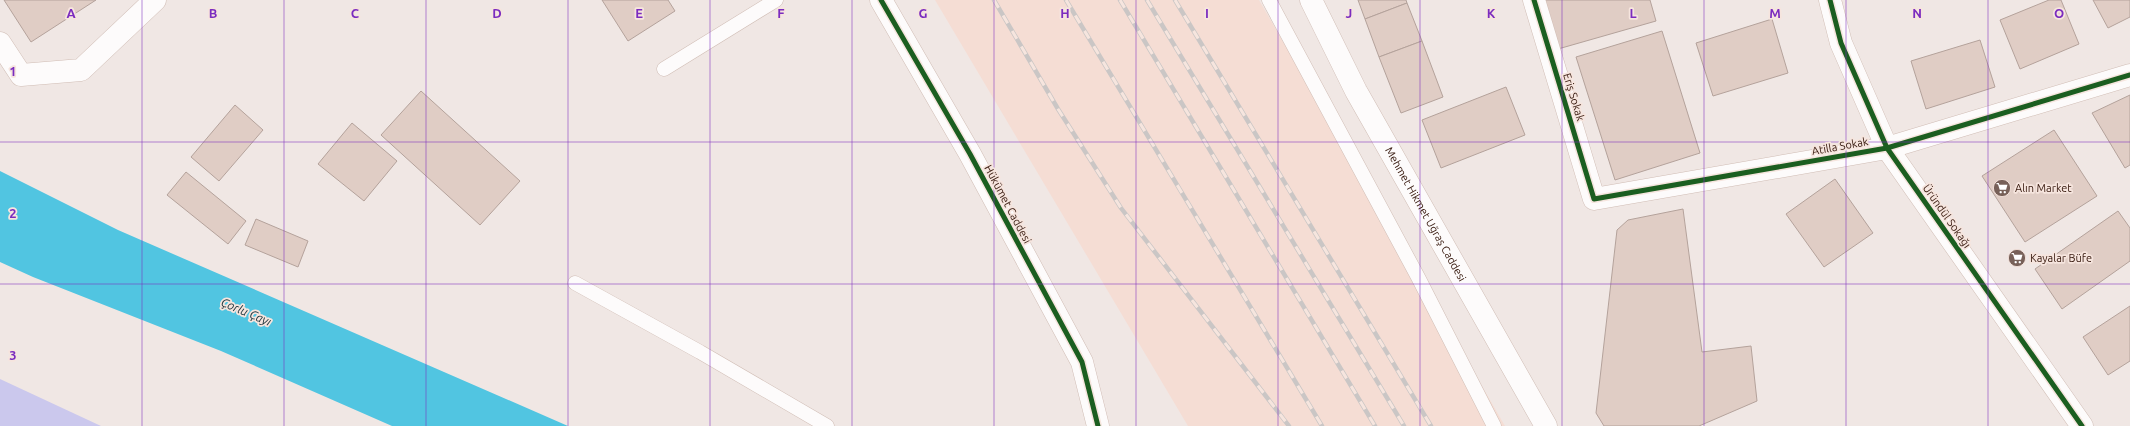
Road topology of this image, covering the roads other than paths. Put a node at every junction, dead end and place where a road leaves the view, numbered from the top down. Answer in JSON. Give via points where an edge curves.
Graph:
{"nodes":[{"id":1,"x":155,"y":0,"type":"edge"},
{"id":2,"x":776,"y":0,"type":"edge"},
{"id":3,"x":880,"y":0,"type":"edge"},
{"id":4,"x":1269,"y":0,"type":"edge"},
{"id":5,"x":1311,"y":0,"type":"edge"},
{"id":6,"x":1534,"y":0,"type":"edge"},
{"id":7,"x":1830,"y":0,"type":"edge"},
{"id":8,"x":0,"y":43,"type":"edge"},
{"id":9,"x":664,"y":69,"type":"dead end"},
{"id":10,"x":2130,"y":75,"type":"edge"},
{"id":11,"x":1887,"y":148,"type":"junction"},
{"id":12,"x":1594,"y":199,"type":"joint"},
{"id":13,"x":575,"y":283,"type":"dead end"},
{"id":14,"x":827,"y":426,"type":"edge"},
{"id":15,"x":1098,"y":426,"type":"edge"},
{"id":16,"x":1494,"y":426,"type":"edge"},
{"id":17,"x":1546,"y":426,"type":"edge"},
{"id":18,"x":2082,"y":426,"type":"edge"}],
"edges":[{"from":1,"to":8,"type":"street","via":[[81,70],[21,75]]},
{"from":2,"to":9,"type":"lane"},
{"from":3,"to":15,"type":"street","name":"Hükümet Caddesi","via":[[970,154],[1082,362]]},
{"from":4,"to":16,"type":"lane","via":[[1419,278]]},
{"from":5,"to":17,"type":"street","name":"Mehmet Hikmet Uğraş Caddesi","via":[[1356,91]]},
{"from":6,"to":12,"type":"street","name":"Eriş Sokak"},
{"from":7,"to":11,"type":"street","name":"Üründül Sokağı","via":[[1841,43]]},
{"from":10,"to":11,"type":"street","name":"Atilla Sokak"},
{"from":11,"to":12,"type":"street","name":"Atilla Sokak"},
{"from":11,"to":18,"type":"street","name":"Üründül Sokağı"},
{"from":13,"to":14,"type":"lane"}]}
